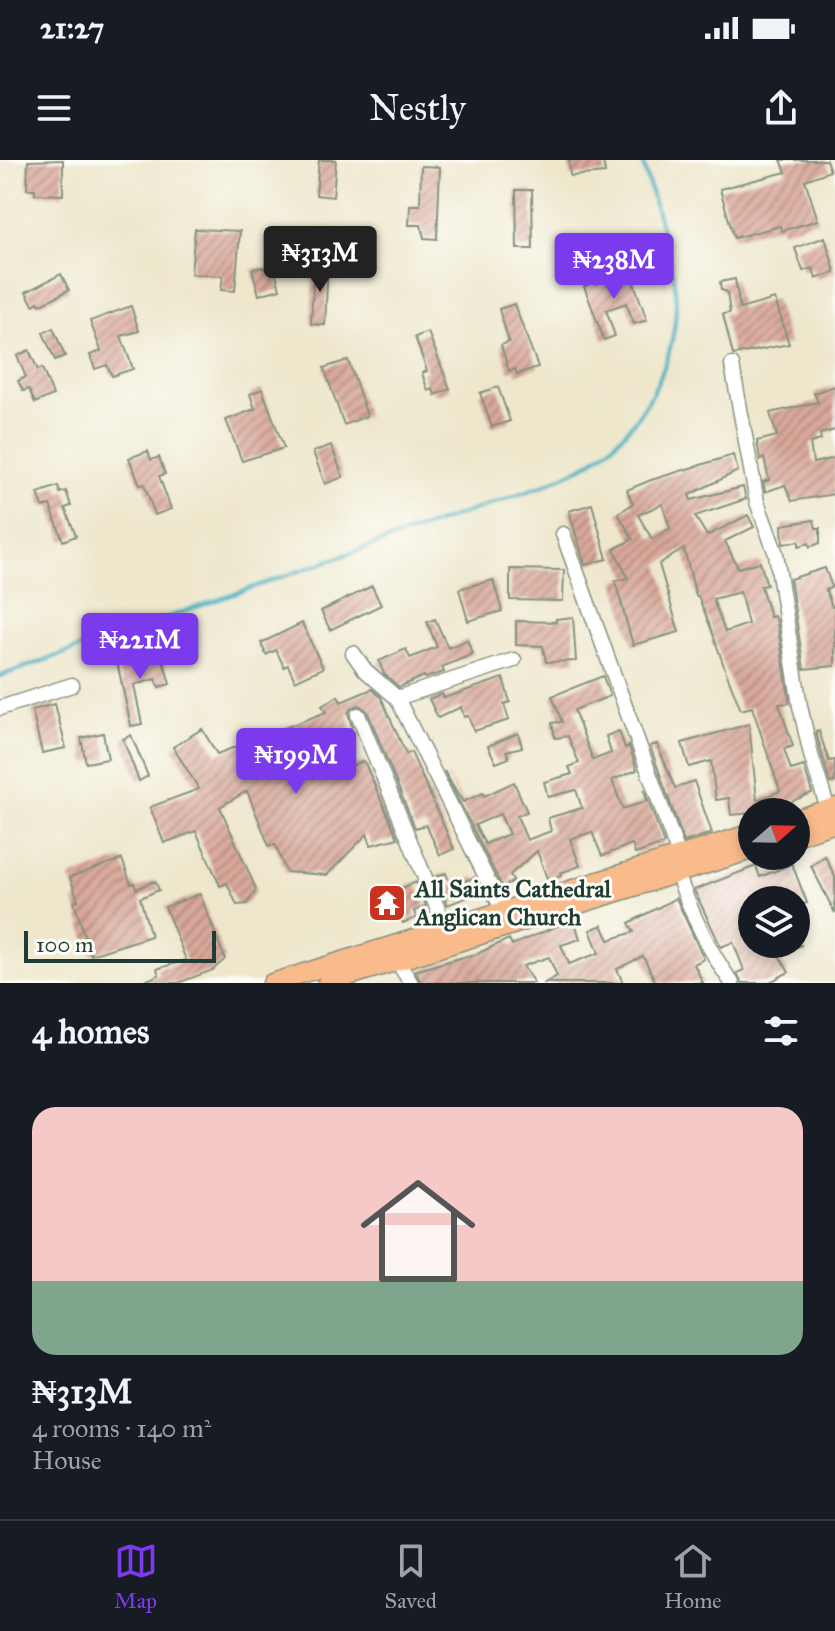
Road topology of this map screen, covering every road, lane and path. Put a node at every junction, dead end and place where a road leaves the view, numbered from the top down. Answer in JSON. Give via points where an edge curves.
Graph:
{"nodes":[{"id":1,"x":732,"y":365,"type":"dead end"},
{"id":2,"x":563,"y":534,"type":"dead end"},
{"id":3,"x":353,"y":653,"type":"dead end"},
{"id":4,"x":514,"y":660,"type":"dead end"},
{"id":5,"x":72,"y":685,"type":"dead end"},
{"id":6,"x":397,"y":698,"type":"junction"},
{"id":7,"x":0,"y":708,"type":"edge"},
{"id":8,"x":358,"y":715,"type":"dead end"},
{"id":9,"x":834,"y":817,"type":"edge"},
{"id":10,"x":810,"y":818,"type":"edge"},
{"id":11,"x":810,"y":829,"type":"edge"},
{"id":12,"x":738,"y":839,"type":"edge"},
{"id":13,"x":738,"y":853,"type":"edge"},
{"id":14,"x":678,"y":864,"type":"junction"},
{"id":15,"x":503,"y":911,"type":"junction"},
{"id":16,"x":446,"y":929,"type":"junction"},
{"id":17,"x":397,"y":961,"type":"junction"},
{"id":18,"x":272,"y":983,"type":"edge"},
{"id":19,"x":327,"y":983,"type":"edge"},
{"id":20,"x":411,"y":983,"type":"edge"},
{"id":21,"x":732,"y":983,"type":"edge"}],
"edges":[{"from":1,"to":9,"type":"street","via":[[757,502],[776,554],[811,755]]},
{"from":2,"to":14,"type":"street"},
{"from":3,"to":6,"type":"street"},
{"from":4,"to":6,"type":"street"},
{"from":5,"to":7,"type":"street"},
{"from":6,"to":15,"type":"street"},
{"from":8,"to":16,"type":"street"},
{"from":9,"to":10,"type":"main road"},
{"from":9,"to":11,"type":"main road"},
{"from":12,"to":14,"type":"main road"},
{"from":13,"to":14,"type":"main road"},
{"from":14,"to":15,"type":"main road"},
{"from":14,"to":17,"type":"main road"},
{"from":14,"to":21,"type":"street","via":[[693,919]]},
{"from":15,"to":16,"type":"main road"},
{"from":16,"to":18,"type":"main road"},
{"from":17,"to":19,"type":"main road"},
{"from":17,"to":20,"type":"street"}]}
